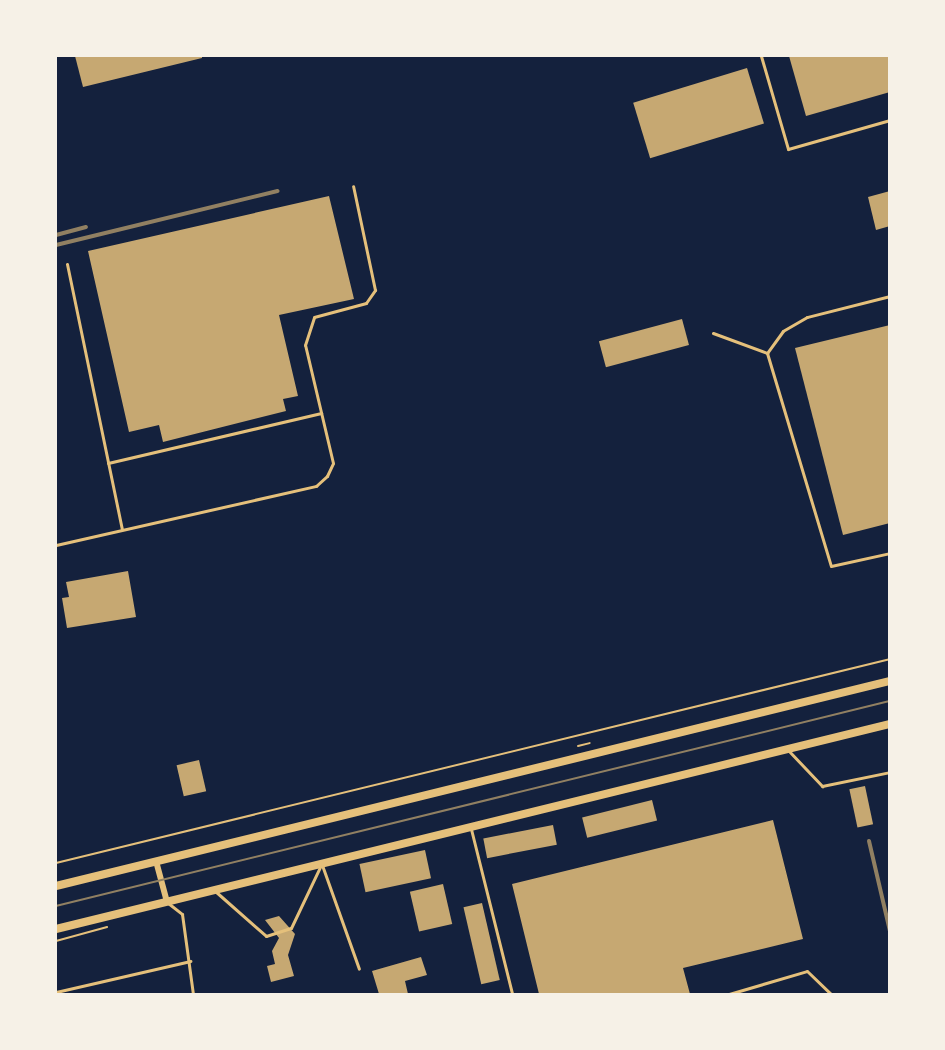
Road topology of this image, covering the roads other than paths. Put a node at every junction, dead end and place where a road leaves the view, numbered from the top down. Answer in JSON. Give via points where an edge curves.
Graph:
{"nodes":[{"id":1,"x":761,"y":56,"type":"edge"},
{"id":2,"x":890,"y":120,"type":"edge"},
{"id":3,"x":353,"y":186,"type":"dead end"},
{"id":4,"x":67,"y":264,"type":"dead end"},
{"id":5,"x":890,"y":296,"type":"edge"},
{"id":6,"x":713,"y":333,"type":"dead end"},
{"id":7,"x":767,"y":353,"type":"junction"},
{"id":8,"x":321,"y":414,"type":"junction"},
{"id":9,"x":108,"y":463,"type":"junction"},
{"id":10,"x":122,"y":529,"type":"junction"},
{"id":11,"x":56,"y":544,"type":"edge"},
{"id":12,"x":890,"y":553,"type":"edge"},
{"id":13,"x":890,"y":681,"type":"edge"},
{"id":14,"x":889,"y":726,"type":"edge"},
{"id":15,"x":787,"y":749,"type":"junction"},
{"id":16,"x":890,"y":772,"type":"edge"},
{"id":17,"x":471,"y":827,"type":"junction"},
{"id":18,"x":156,"y":861,"type":"junction"},
{"id":19,"x":321,"y":864,"type":"junction"},
{"id":20,"x":56,"y":886,"type":"edge"},
{"id":21,"x":214,"y":890,"type":"junction"},
{"id":22,"x":167,"y":902,"type":"junction"},
{"id":23,"x":56,"y":929,"type":"edge"},
{"id":24,"x":189,"y":961,"type":"junction"},
{"id":25,"x":359,"y":969,"type":"dead end"},
{"id":26,"x":56,"y":992,"type":"edge"},
{"id":27,"x":193,"y":994,"type":"edge"},
{"id":28,"x":512,"y":994,"type":"edge"},
{"id":29,"x":729,"y":994,"type":"edge"},
{"id":30,"x":831,"y":994,"type":"edge"}],
"edges":[{"from":1,"to":2,"type":"lane","via":[[788,149]]},
{"from":3,"to":8,"type":"lane","via":[[375,290],[366,303],[314,317],[304,345]]},
{"from":4,"to":9,"type":"lane"},
{"from":5,"to":7,"type":"lane","via":[[807,317],[783,331]]},
{"from":6,"to":7,"type":"lane"},
{"from":7,"to":12,"type":"lane","via":[[831,566]]},
{"from":8,"to":9,"type":"lane"},
{"from":8,"to":10,"type":"lane","via":[[333,463],[316,486]]},
{"from":9,"to":10,"type":"lane"},
{"from":10,"to":11,"type":"lane"},
{"from":13,"to":18,"type":"main road"},
{"from":14,"to":15,"type":"main road"},
{"from":15,"to":16,"type":"lane","via":[[822,786]]},
{"from":15,"to":17,"type":"main road"},
{"from":17,"to":19,"type":"main road"},
{"from":17,"to":28,"type":"lane"},
{"from":18,"to":20,"type":"main road"},
{"from":18,"to":22,"type":"street"},
{"from":19,"to":21,"type":"main road"},
{"from":19,"to":21,"type":"lane","via":[[291,928],[266,936]]},
{"from":19,"to":25,"type":"lane"},
{"from":21,"to":22,"type":"main road"},
{"from":22,"to":23,"type":"main road"},
{"from":22,"to":24,"type":"lane","via":[[182,914]]},
{"from":24,"to":26,"type":"lane"},
{"from":24,"to":27,"type":"lane"},
{"from":29,"to":30,"type":"lane","via":[[807,971]]}]}
